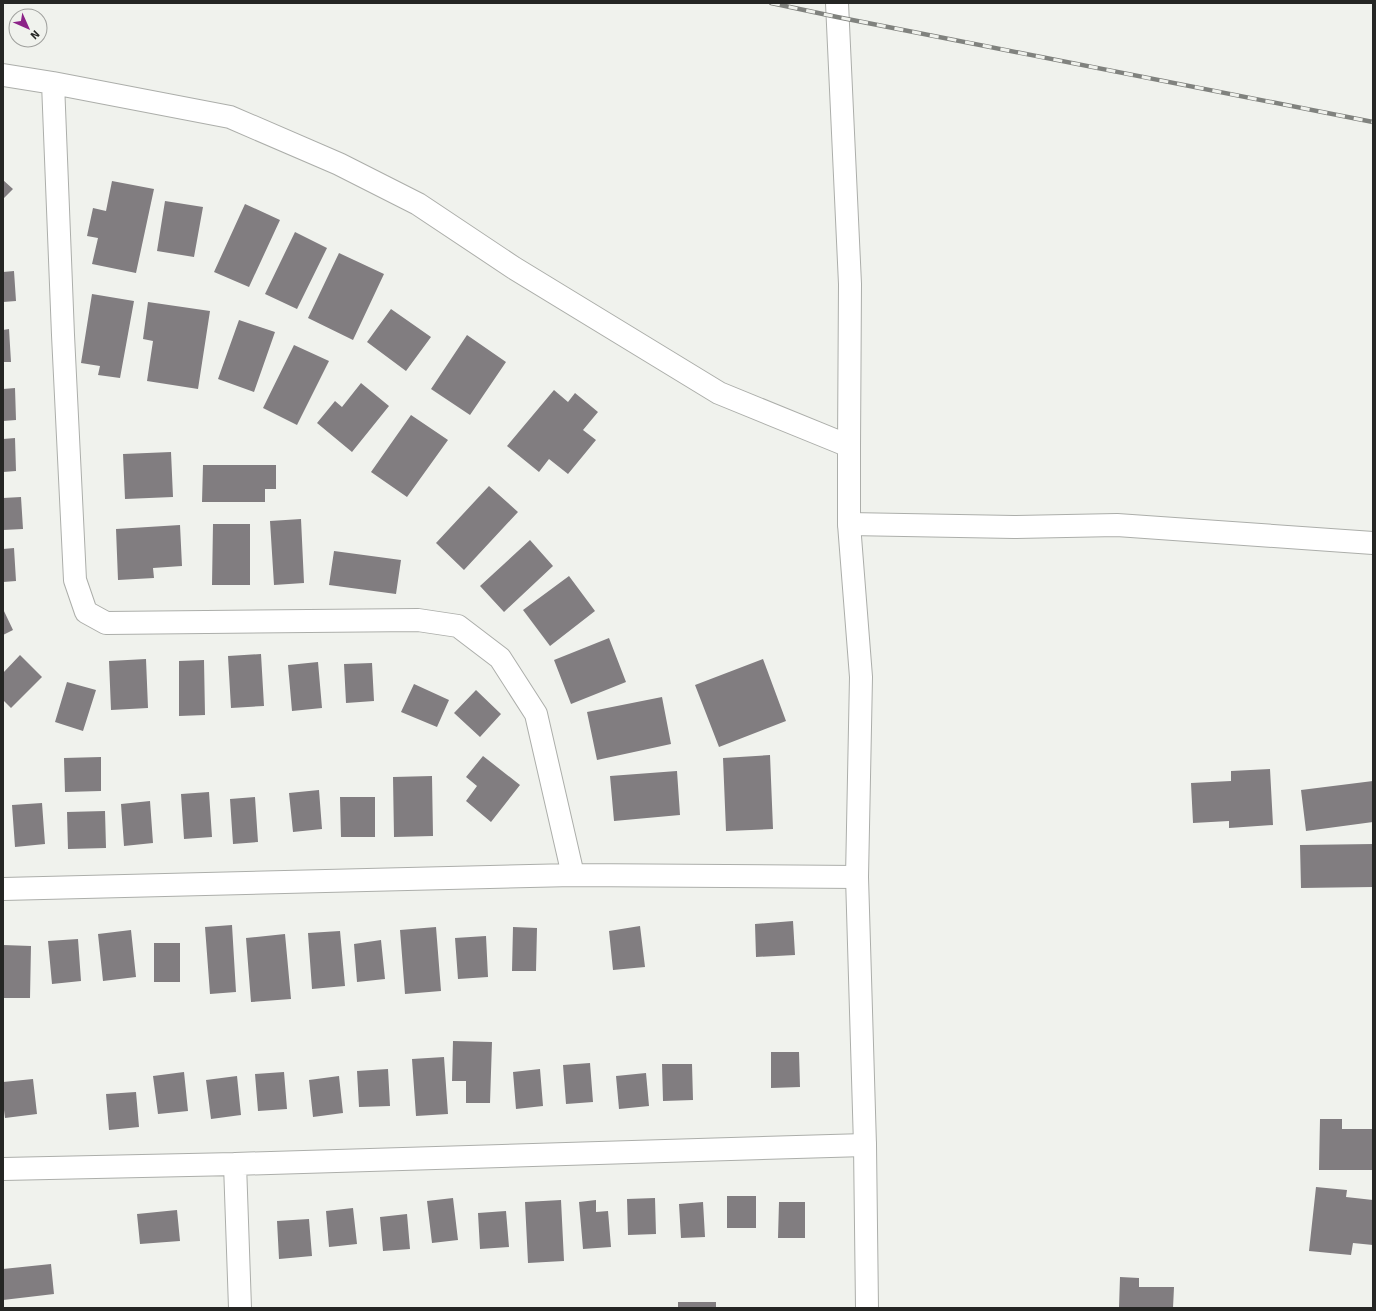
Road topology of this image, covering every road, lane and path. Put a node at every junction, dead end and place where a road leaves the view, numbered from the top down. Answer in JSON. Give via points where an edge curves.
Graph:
{"nodes":[{"id":1,"x":837,"y":3,"type":"edge"},
{"id":2,"x":3,"y":76,"type":"edge"},
{"id":3,"x":53,"y":83,"type":"junction"},
{"id":4,"x":848,"y":446,"type":"junction"},
{"id":5,"x":849,"y":524,"type":"junction"},
{"id":6,"x":1370,"y":547,"type":"edge"},
{"id":7,"x":573,"y":875,"type":"junction"},
{"id":8,"x":857,"y":877,"type":"junction"},
{"id":9,"x":3,"y":889,"type":"edge"},
{"id":10,"x":865,"y":1145,"type":"junction"},
{"id":11,"x":235,"y":1164,"type":"junction"},
{"id":12,"x":3,"y":1169,"type":"edge"},
{"id":13,"x":240,"y":1308,"type":"edge"},
{"id":14,"x":867,"y":1308,"type":"edge"}],
"edges":[{"from":1,"to":4,"type":"street","via":[[850,284]]},
{"from":2,"to":3,"type":"street"},
{"from":3,"to":4,"type":"street","via":[[230,117],[339,164],[418,204],[514,268],[719,393]]},
{"from":3,"to":7,"type":"street","via":[[75,580],[86,612],[106,623],[418,620],[458,626],[500,658],[536,714]]},
{"from":4,"to":5,"type":"street"},
{"from":5,"to":6,"type":"street","via":[[1117,525]]},
{"from":5,"to":8,"type":"street","via":[[861,677]]},
{"from":7,"to":8,"type":"street"},
{"from":7,"to":9,"type":"street"},
{"from":8,"to":10,"type":"street"},
{"from":10,"to":11,"type":"street"},
{"from":10,"to":14,"type":"street"},
{"from":11,"to":12,"type":"street"},
{"from":11,"to":13,"type":"street"}]}
